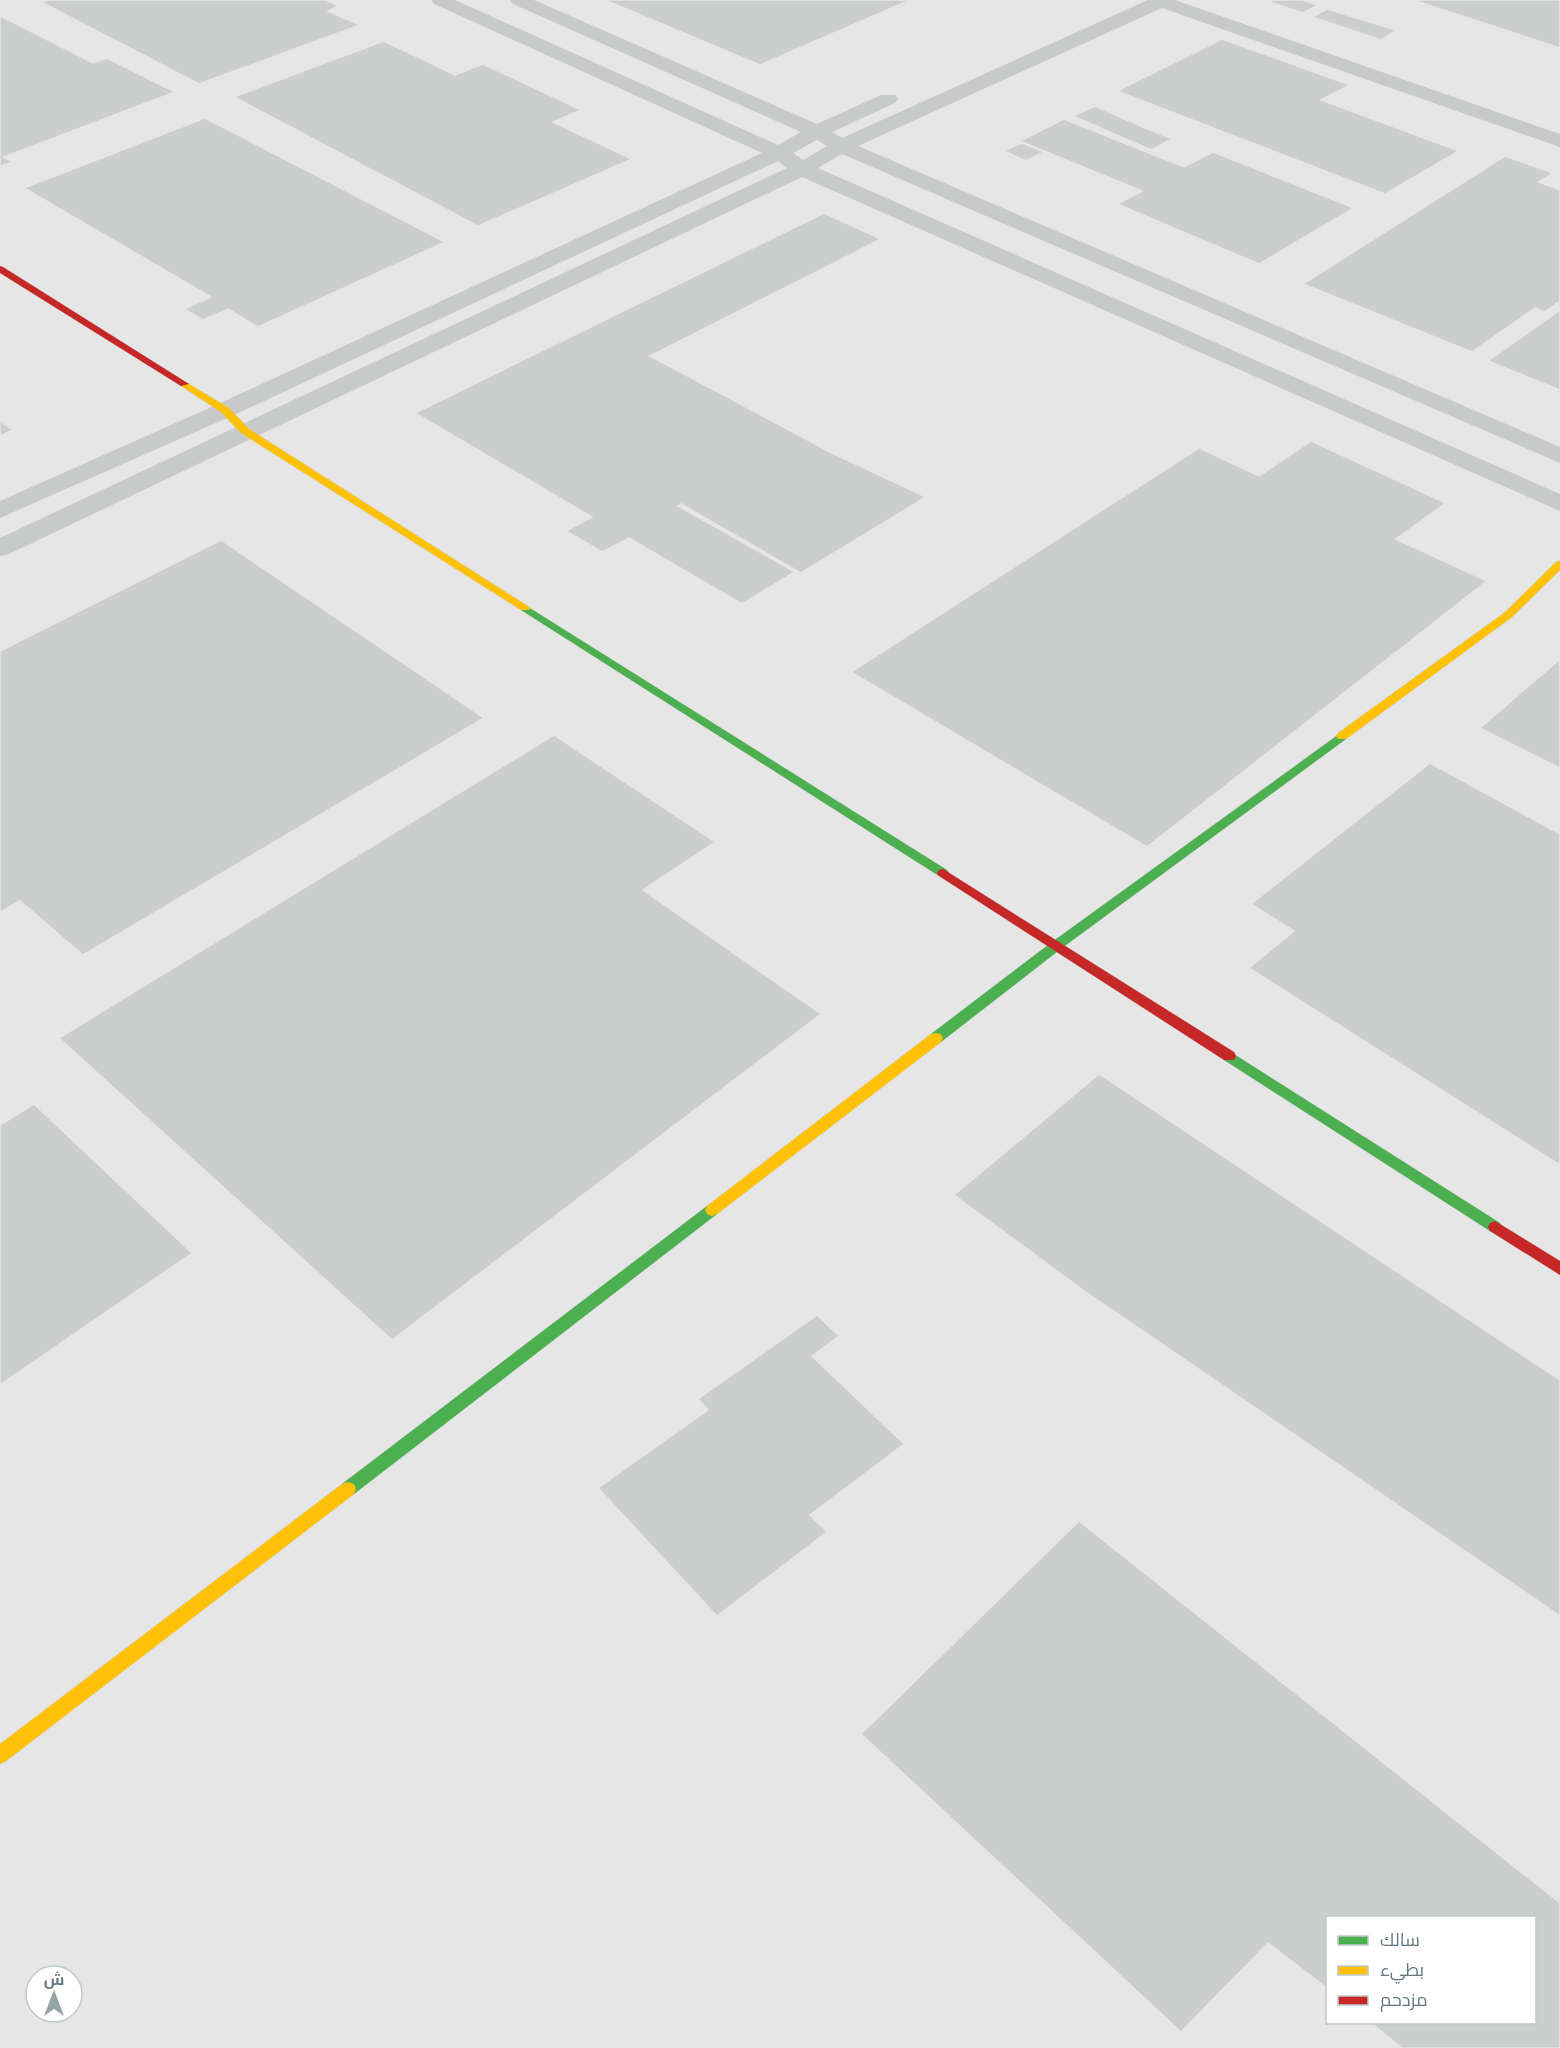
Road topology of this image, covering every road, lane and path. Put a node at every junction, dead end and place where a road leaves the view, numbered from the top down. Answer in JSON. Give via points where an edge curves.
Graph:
{"nodes":[{"id":1,"x":440,"y":0,"type":"edge"},
{"id":2,"x":519,"y":0,"type":"edge"},
{"id":3,"x":1160,"y":0,"type":"edge"},
{"id":4,"x":905,"y":92,"type":"dead end"},
{"id":5,"x":817,"y":131,"type":"junction"},
{"id":6,"x":1560,"y":141,"type":"edge"},
{"id":7,"x":841,"y":146,"type":"junction"},
{"id":8,"x":779,"y":153,"type":"junction"},
{"id":9,"x":802,"y":169,"type":"junction"},
{"id":10,"x":0,"y":269,"type":"edge"},
{"id":11,"x":225,"y":410,"type":"junction"},
{"id":12,"x":245,"y":431,"type":"junction"},
{"id":13,"x":1560,"y":456,"type":"edge"},
{"id":14,"x":1560,"y":504,"type":"edge"},
{"id":15,"x":0,"y":510,"type":"edge"},
{"id":16,"x":0,"y":548,"type":"edge"},
{"id":17,"x":1560,"y":564,"type":"edge"},
{"id":18,"x":1057,"y":945,"type":"junction"},
{"id":19,"x":1560,"y":1269,"type":"edge"},
{"id":20,"x":0,"y":1755,"type":"edge"}],
"edges":[{"from":1,"to":8,"type":"street"},
{"from":2,"to":5,"type":"street"},
{"from":3,"to":6,"type":"street"},
{"from":3,"to":7,"type":"street"},
{"from":4,"to":5,"type":"street"},
{"from":5,"to":7,"type":"street"},
{"from":5,"to":8,"type":"street"},
{"from":7,"to":9,"type":"street"},
{"from":7,"to":13,"type":"street"},
{"from":8,"to":9,"type":"street"},
{"from":8,"to":11,"type":"street"},
{"from":9,"to":12,"type":"street"},
{"from":9,"to":14,"type":"street"},
{"from":10,"to":11,"type":"street"},
{"from":11,"to":12,"type":"street"},
{"from":11,"to":15,"type":"street"},
{"from":12,"to":16,"type":"street"},
{"from":12,"to":18,"type":"street"},
{"from":17,"to":18,"type":"street","via":[[1508,615]]},
{"from":18,"to":19,"type":"street"},
{"from":18,"to":20,"type":"street"}]}
